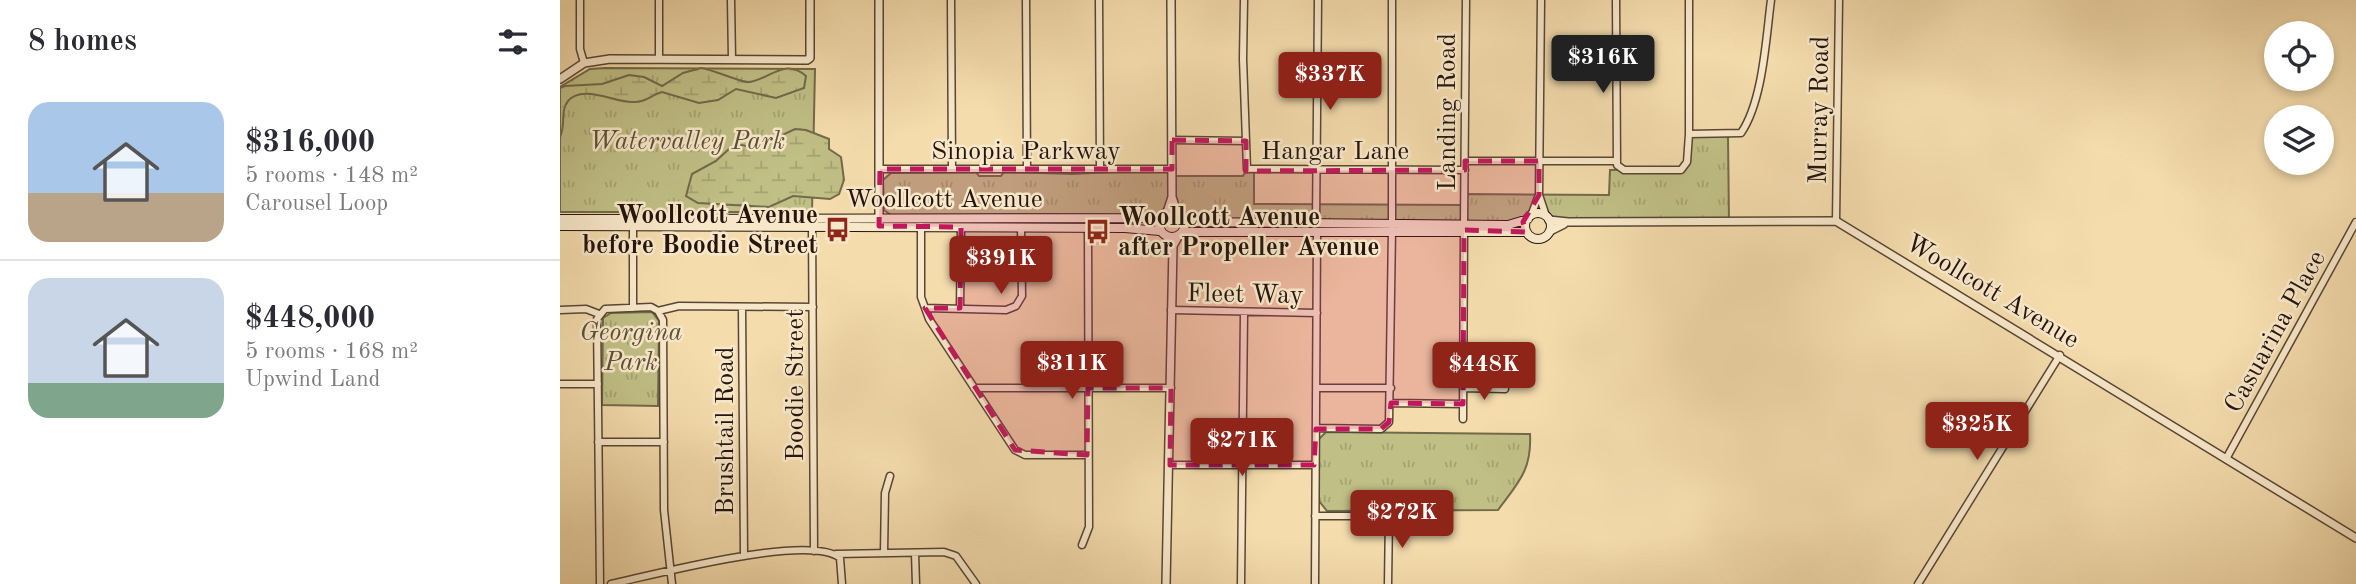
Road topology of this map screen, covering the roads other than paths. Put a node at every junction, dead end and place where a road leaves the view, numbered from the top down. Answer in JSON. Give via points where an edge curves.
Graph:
{"nodes":[{"id":1,"x":580,"y":0,"type":"edge"},
{"id":2,"x":659,"y":0,"type":"edge"},
{"id":3,"x":731,"y":0,"type":"edge"},
{"id":4,"x":810,"y":0,"type":"edge"},
{"id":5,"x":879,"y":0,"type":"edge"},
{"id":6,"x":951,"y":0,"type":"edge"},
{"id":7,"x":1026,"y":0,"type":"edge"},
{"id":8,"x":1099,"y":0,"type":"edge"},
{"id":9,"x":1171,"y":0,"type":"edge"},
{"id":10,"x":1244,"y":0,"type":"edge"},
{"id":11,"x":1318,"y":0,"type":"edge"},
{"id":12,"x":1392,"y":0,"type":"edge"},
{"id":13,"x":1466,"y":0,"type":"edge"},
{"id":14,"x":1541,"y":0,"type":"edge"},
{"id":15,"x":1616,"y":0,"type":"edge"},
{"id":16,"x":1689,"y":0,"type":"edge"},
{"id":17,"x":1771,"y":0,"type":"edge"},
{"id":18,"x":1839,"y":0,"type":"edge"},
{"id":19,"x":659,"y":58,"type":"junction"},
{"id":20,"x":732,"y":59,"type":"junction"},
{"id":21,"x":584,"y":63,"type":"junction"},
{"id":22,"x":560,"y":79,"type":"edge"},
{"id":23,"x":1689,"y":134,"type":"junction"},
{"id":24,"x":1172,"y":140,"type":"junction"},
{"id":25,"x":1246,"y":141,"type":"junction"},
{"id":26,"x":1465,"y":161,"type":"junction"},
{"id":27,"x":1539,"y":161,"type":"junction"},
{"id":28,"x":1617,"y":161,"type":"junction"},
{"id":29,"x":1027,"y":168,"type":"junction"},
{"id":30,"x":1100,"y":168,"type":"junction"},
{"id":31,"x":880,"y":169,"type":"junction"},
{"id":32,"x":952,"y":169,"type":"junction"},
{"id":33,"x":1172,"y":169,"type":"junction"},
{"id":34,"x":1316,"y":170,"type":"junction"},
{"id":35,"x":1391,"y":170,"type":"junction"},
{"id":36,"x":1465,"y":170,"type":"junction"},
{"id":37,"x":1539,"y":195,"type":"junction"},
{"id":38,"x":1172,"y":197,"type":"junction"},
{"id":39,"x":1177,"y":212,"type":"junction"},
{"id":40,"x":1163,"y":215,"type":"junction"},
{"id":41,"x":1529,"y":218,"type":"junction"},
{"id":42,"x":1547,"y":218,"type":"junction"},
{"id":43,"x":560,"y":219,"type":"edge"},
{"id":44,"x":1836,"y":221,"type":"junction"},
{"id":45,"x":633,"y":222,"type":"junction"},
{"id":46,"x":879,"y":222,"type":"junction"},
{"id":47,"x":1185,"y":222,"type":"junction"},
{"id":48,"x":1568,"y":222,"type":"junction"},
{"id":49,"x":2356,"y":222,"type":"edge"},
{"id":50,"x":812,"y":223,"type":"junction"},
{"id":51,"x":560,"y":226,"type":"edge"},
{"id":52,"x":921,"y":226,"type":"junction"},
{"id":53,"x":961,"y":227,"type":"junction"},
{"id":54,"x":1021,"y":227,"type":"junction"},
{"id":55,"x":1317,"y":227,"type":"junction"},
{"id":56,"x":1392,"y":227,"type":"junction"},
{"id":57,"x":1464,"y":227,"type":"junction"},
{"id":58,"x":1088,"y":228,"type":"junction"},
{"id":59,"x":1550,"y":231,"type":"junction"},
{"id":60,"x":1527,"y":232,"type":"junction"},
{"id":61,"x":1163,"y":234,"type":"junction"},
{"id":62,"x":1180,"y":234,"type":"junction"},
{"id":63,"x":1172,"y":246,"type":"junction"},
{"id":64,"x":742,"y":307,"type":"junction"},
{"id":65,"x":813,"y":307,"type":"junction"},
{"id":66,"x":633,"y":308,"type":"junction"},
{"id":67,"x":925,"y":308,"type":"junction"},
{"id":68,"x":960,"y":308,"type":"junction"},
{"id":69,"x":560,"y":310,"type":"edge"},
{"id":70,"x":658,"y":310,"type":"junction"},
{"id":71,"x":1171,"y":310,"type":"junction"},
{"id":72,"x":1244,"y":313,"type":"junction"},
{"id":73,"x":1317,"y":313,"type":"junction"},
{"id":74,"x":599,"y":314,"type":"junction"},
{"id":75,"x":2060,"y":355,"type":"junction"},
{"id":76,"x":560,"y":384,"type":"edge"},
{"id":77,"x":598,"y":384,"type":"junction"},
{"id":78,"x":974,"y":387,"type":"junction"},
{"id":79,"x":1088,"y":388,"type":"junction"},
{"id":80,"x":1171,"y":388,"type":"junction"},
{"id":81,"x":1316,"y":388,"type":"junction"},
{"id":82,"x":1391,"y":388,"type":"junction"},
{"id":83,"x":1463,"y":388,"type":"junction"},
{"id":84,"x":1505,"y":389,"type":"dead end"},
{"id":85,"x":1391,"y":403,"type":"junction"},
{"id":86,"x":1463,"y":404,"type":"junction"},
{"id":87,"x":1463,"y":419,"type":"dead end"},
{"id":88,"x":1316,"y":428,"type":"junction"},
{"id":89,"x":598,"y":442,"type":"junction"},
{"id":90,"x":664,"y":442,"type":"junction"},
{"id":91,"x":1087,"y":455,"type":"junction"},
{"id":92,"x":2226,"y":459,"type":"junction"},
{"id":93,"x":1170,"y":465,"type":"junction"},
{"id":94,"x":1242,"y":465,"type":"junction"},
{"id":95,"x":1314,"y":465,"type":"junction"},
{"id":96,"x":890,"y":476,"type":"dead end"},
{"id":97,"x":1315,"y":516,"type":"junction"},
{"id":98,"x":1389,"y":516,"type":"junction"},
{"id":99,"x":1406,"y":516,"type":"dead end"},
{"id":100,"x":2356,"y":538,"type":"edge"},
{"id":101,"x":1082,"y":545,"type":"dead end"},
{"id":102,"x":814,"y":551,"type":"junction"},
{"id":103,"x":884,"y":552,"type":"junction"},
{"id":104,"x":915,"y":553,"type":"junction"},
{"id":105,"x":835,"y":554,"type":"junction"},
{"id":106,"x":744,"y":555,"type":"junction"},
{"id":107,"x":669,"y":572,"type":"junction"},
{"id":108,"x":600,"y":584,"type":"edge"},
{"id":109,"x":611,"y":584,"type":"edge"},
{"id":110,"x":672,"y":584,"type":"edge"},
{"id":111,"x":842,"y":584,"type":"edge"},
{"id":112,"x":916,"y":584,"type":"edge"},
{"id":113,"x":976,"y":584,"type":"edge"},
{"id":114,"x":1166,"y":584,"type":"edge"},
{"id":115,"x":1241,"y":584,"type":"edge"},
{"id":116,"x":1315,"y":584,"type":"edge"},
{"id":117,"x":1388,"y":584,"type":"edge"},
{"id":118,"x":1918,"y":584,"type":"edge"}],
"edges":[{"from":1,"to":21,"type":"street"},
{"from":2,"to":19,"type":"street"},
{"from":3,"to":20,"type":"street"},
{"from":4,"to":20,"type":"street","via":[[810,58]]},
{"from":5,"to":31,"type":"street"},
{"from":6,"to":32,"type":"street"},
{"from":7,"to":29,"type":"street"},
{"from":8,"to":30,"type":"street"},
{"from":9,"to":24,"type":"street"},
{"from":10,"to":25,"type":"street"},
{"from":11,"to":34,"type":"street"},
{"from":12,"to":35,"type":"street"},
{"from":13,"to":26,"type":"street","name":"Landing Road"},
{"from":14,"to":27,"type":"street"},
{"from":15,"to":28,"type":"street"},
{"from":16,"to":23,"type":"street"},
{"from":17,"to":23,"type":"street","via":[[1756,98],[1746,125],[1741,133],[1732,135]]},
{"from":18,"to":44,"type":"street","name":"Murray Road"},
{"from":19,"to":20,"type":"street"},
{"from":19,"to":21,"type":"street"},
{"from":21,"to":22,"type":"street"},
{"from":23,"to":28,"type":"street","via":[[1688,162],[1681,170],[1624,170]]},
{"from":24,"to":25,"type":"street"},
{"from":24,"to":33,"type":"street"},
{"from":25,"to":34,"type":"street","name":"Hangar Lane","via":[[1247,169]]},
{"from":26,"to":27,"type":"street"},
{"from":26,"to":36,"type":"street","name":"Landing Road"},
{"from":27,"to":28,"type":"street"},
{"from":27,"to":37,"type":"street"},
{"from":29,"to":30,"type":"street","name":"Sinopia Parkway"},
{"from":29,"to":32,"type":"street","name":"Sinopia Parkway"},
{"from":30,"to":33,"type":"street","name":"Sinopia Parkway"},
{"from":31,"to":32,"type":"street","name":"Sinopia Parkway"},
{"from":31,"to":46,"type":"street"},
{"from":33,"to":38,"type":"street"},
{"from":34,"to":35,"type":"street","name":"Hangar Lane"},
{"from":34,"to":55,"type":"street"},
{"from":35,"to":36,"type":"street","name":"Hangar Lane"},
{"from":35,"to":56,"type":"street"},
{"from":36,"to":57,"type":"street","name":"Landing Road"},
{"from":37,"to":41,"type":"street"},
{"from":37,"to":42,"type":"street"},
{"from":38,"to":39,"type":"street"},
{"from":38,"to":40,"type":"street"},
{"from":39,"to":40,"type":"main road","name":"Woollcott Avenue"},
{"from":39,"to":47,"type":"main road"},
{"from":40,"to":46,"type":"main road","name":"Woollcott Avenue"},
{"from":40,"to":61,"type":"main road"},
{"from":41,"to":42,"type":"main road","name":"Woollcott Avenue"},
{"from":41,"to":57,"type":"main road","name":"Woollcott Avenue","via":[[1508,225]]},
{"from":41,"to":60,"type":"main road"},
{"from":42,"to":48,"type":"street","name":"Woollcott Avenue"},
{"from":42,"to":59,"type":"main road"},
{"from":43,"to":45,"type":"main road","name":"Woollcott Avenue"},
{"from":44,"to":48,"type":"street","name":"Woollcott Avenue"},
{"from":44,"to":75,"type":"street","name":"Woollcott Avenue"},
{"from":45,"to":50,"type":"main road","name":"Woollcott Avenue"},
{"from":45,"to":51,"type":"main road","name":"Woollcott Avenue"},
{"from":45,"to":66,"type":"street"},
{"from":46,"to":50,"type":"main road","name":"Woollcott Avenue"},
{"from":46,"to":52,"type":"main road","name":"Woollcott Avenue"},
{"from":47,"to":55,"type":"main road","name":"Woollcott Avenue"},
{"from":47,"to":62,"type":"main road"},
{"from":48,"to":59,"type":"street","name":"Woollcott Avenue"},
{"from":49,"to":92,"type":"street","name":"Casuarina Place"},
{"from":50,"to":65,"type":"street","name":"Boodie Street"},
{"from":52,"to":53,"type":"main road","name":"Woollcott Avenue"},
{"from":52,"to":67,"type":"street"},
{"from":53,"to":54,"type":"main road","name":"Woollcott Avenue"},
{"from":53,"to":68,"type":"street"},
{"from":54,"to":58,"type":"main road","name":"Woollcott Avenue"},
{"from":54,"to":68,"type":"street","via":[[1022,296],[1016,306],[1006,310]]},
{"from":55,"to":56,"type":"main road","name":"Woollcott Avenue"},
{"from":55,"to":62,"type":"main road","name":"Woollcott Avenue"},
{"from":55,"to":73,"type":"street"},
{"from":56,"to":57,"type":"main road","name":"Woollcott Avenue"},
{"from":56,"to":82,"type":"street"},
{"from":57,"to":60,"type":"main road","name":"Woollcott Avenue"},
{"from":57,"to":83,"type":"street","name":"Landing Road"},
{"from":58,"to":61,"type":"main road","name":"Woollcott Avenue"},
{"from":58,"to":79,"type":"street"},
{"from":59,"to":60,"type":"main road","name":"Woollcott Avenue","via":[[1540,239]]},
{"from":61,"to":62,"type":"main road","name":"Woollcott Avenue"},
{"from":61,"to":63,"type":"street"},
{"from":62,"to":63,"type":"street"},
{"from":63,"to":71,"type":"street"},
{"from":64,"to":65,"type":"street"},
{"from":64,"to":70,"type":"street"},
{"from":64,"to":106,"type":"street","name":"Brushtail Road"},
{"from":65,"to":102,"type":"street","name":"Boodie Street"},
{"from":66,"to":70,"type":"street"},
{"from":66,"to":74,"type":"street","via":[[605,309]]},
{"from":67,"to":68,"type":"street"},
{"from":67,"to":78,"type":"street"},
{"from":69,"to":74,"type":"street","via":[[586,309]]},
{"from":70,"to":90,"type":"street","via":[[663,320]]},
{"from":71,"to":72,"type":"street","name":"Fleet Way"},
{"from":71,"to":80,"type":"street"},
{"from":72,"to":73,"type":"street","name":"Fleet Way"},
{"from":72,"to":94,"type":"street"},
{"from":73,"to":81,"type":"street"},
{"from":74,"to":77,"type":"street"},
{"from":75,"to":92,"type":"street","name":"Woollcott Avenue"},
{"from":75,"to":118,"type":"street"},
{"from":76,"to":77,"type":"street"},
{"from":77,"to":89,"type":"street"},
{"from":78,"to":79,"type":"street"},
{"from":78,"to":91,"type":"street","via":[[1015,450],[1025,455]]},
{"from":79,"to":80,"type":"street"},
{"from":79,"to":91,"type":"street"},
{"from":80,"to":93,"type":"street"},
{"from":81,"to":82,"type":"street"},
{"from":81,"to":88,"type":"street"},
{"from":82,"to":85,"type":"street"},
{"from":83,"to":84,"type":"street"},
{"from":83,"to":86,"type":"street","name":"Landing Road"},
{"from":85,"to":86,"type":"street"},
{"from":85,"to":88,"type":"street","via":[[1389,422],[1381,429]]},
{"from":86,"to":87,"type":"street","name":"Landing Road"},
{"from":88,"to":95,"type":"street"},
{"from":89,"to":90,"type":"street"},
{"from":89,"to":108,"type":"street"},
{"from":90,"to":107,"type":"street"},
{"from":91,"to":101,"type":"street","via":[[1089,527]]},
{"from":92,"to":100,"type":"street","name":"Woollcott Avenue"},
{"from":93,"to":94,"type":"street"},
{"from":93,"to":114,"type":"street"},
{"from":94,"to":95,"type":"street"},
{"from":94,"to":115,"type":"street"},
{"from":95,"to":97,"type":"street"},
{"from":96,"to":103,"type":"street","via":[[885,493]]},
{"from":97,"to":98,"type":"street"},
{"from":97,"to":116,"type":"street"},
{"from":98,"to":99,"type":"street"},
{"from":98,"to":117,"type":"street"},
{"from":102,"to":105,"type":"street"},
{"from":102,"to":106,"type":"street"},
{"from":103,"to":104,"type":"street"},
{"from":103,"to":105,"type":"street"},
{"from":104,"to":112,"type":"street"},
{"from":104,"to":113,"type":"street","via":[[956,556]]},
{"from":105,"to":111,"type":"street","via":[[842,564]]},
{"from":106,"to":107,"type":"street"},
{"from":107,"to":109,"type":"street"},
{"from":107,"to":110,"type":"street"}]}
